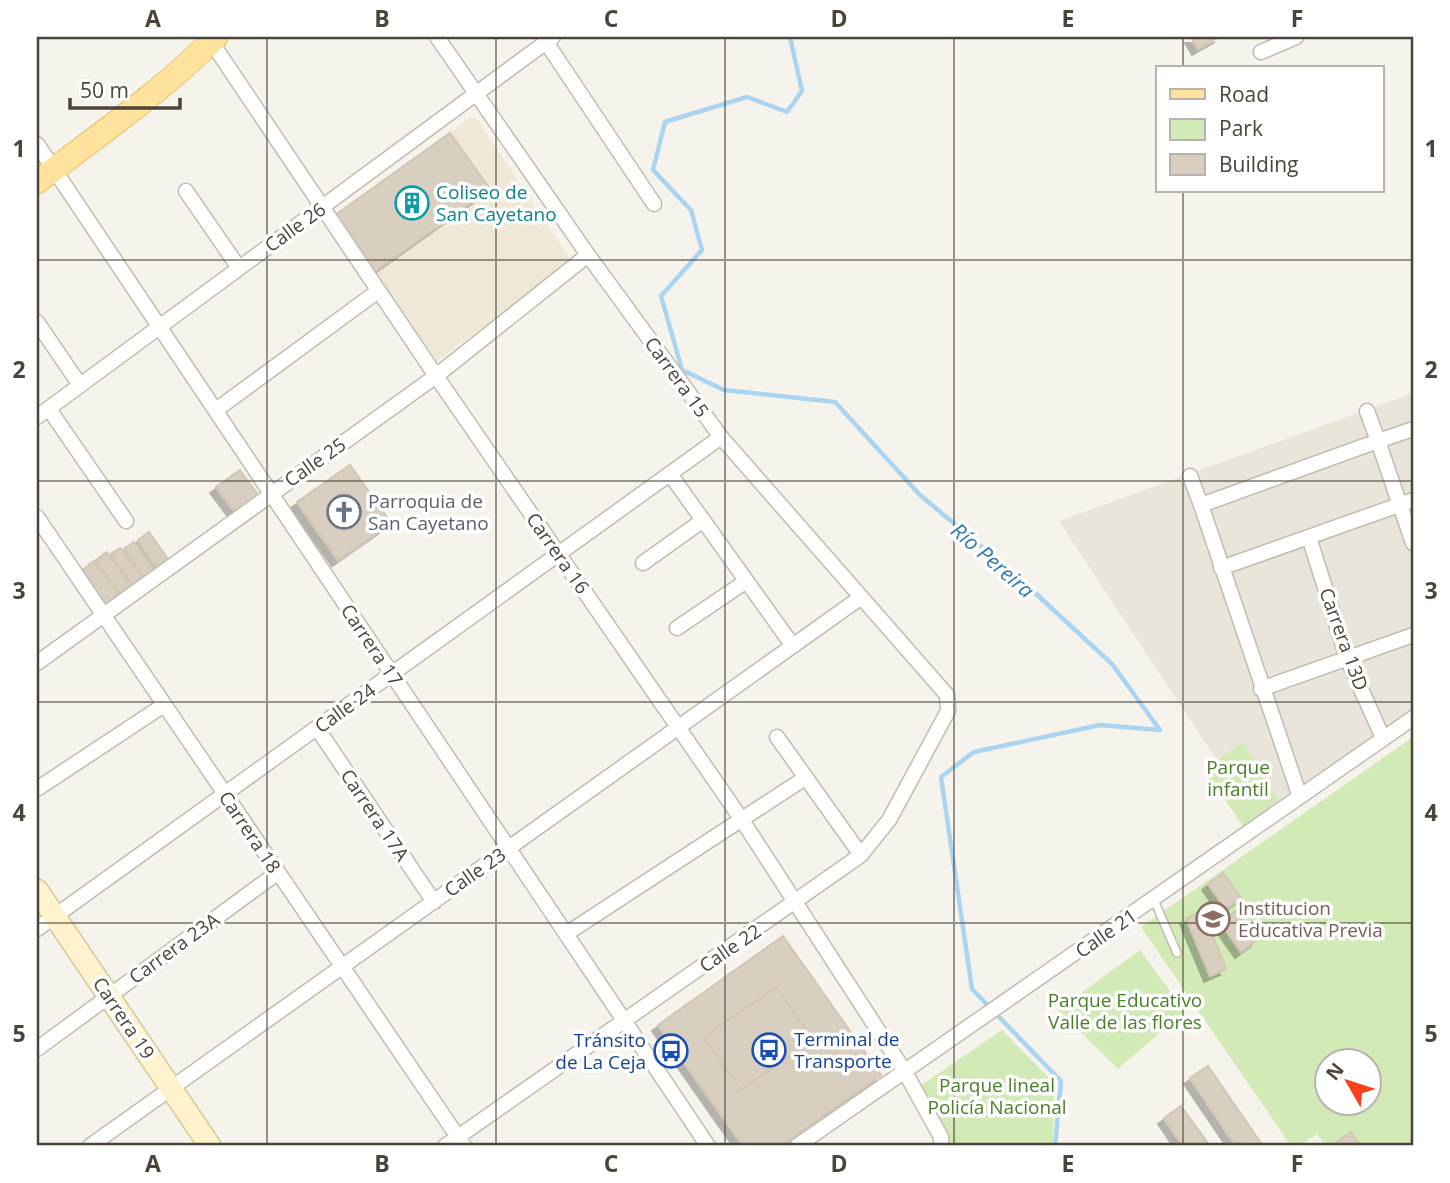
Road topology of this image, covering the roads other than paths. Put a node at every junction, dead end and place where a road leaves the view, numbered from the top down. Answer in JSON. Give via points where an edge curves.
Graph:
{"nodes":[{"id":1,"x":437,"y":37,"type":"edge"},
{"id":2,"x":1296,"y":37,"type":"edge"},
{"id":3,"x":211,"y":38,"type":"edge"},
{"id":4,"x":549,"y":39,"type":"edge"},
{"id":5,"x":1261,"y":52,"type":"dead end"},
{"id":6,"x":476,"y":95,"type":"junction"},
{"id":7,"x":37,"y":144,"type":"edge"},
{"id":8,"x":45,"y":175,"type":"edge"},
{"id":9,"x":186,"y":191,"type":"dead end"},
{"id":10,"x":654,"y":204,"type":"dead end"},
{"id":11,"x":322,"y":207,"type":"junction"},
{"id":12,"x":588,"y":255,"type":"junction"},
{"id":13,"x":239,"y":268,"type":"junction"},
{"id":14,"x":378,"y":291,"type":"junction"},
{"id":15,"x":37,"y":322,"type":"edge"},
{"id":16,"x":159,"y":326,"type":"junction"},
{"id":17,"x":436,"y":376,"type":"junction"},
{"id":18,"x":80,"y":385,"type":"junction"},
{"id":19,"x":216,"y":410,"type":"junction"},
{"id":20,"x":1367,"y":411,"type":"dead end"},
{"id":21,"x":43,"y":413,"type":"edge"},
{"id":22,"x":1413,"y":429,"type":"edge"},
{"id":23,"x":721,"y":438,"type":"junction"},
{"id":24,"x":1378,"y":441,"type":"junction"},
{"id":25,"x":670,"y":474,"type":"junction"},
{"id":26,"x":1190,"y":476,"type":"dead end"},
{"id":27,"x":271,"y":493,"type":"junction"},
{"id":28,"x":1407,"y":503,"type":"edge"},
{"id":29,"x":1200,"y":505,"type":"junction"},
{"id":30,"x":37,"y":517,"type":"edge"},
{"id":31,"x":126,"y":521,"type":"dead end"},
{"id":32,"x":702,"y":521,"type":"junction"},
{"id":33,"x":1309,"y":537,"type":"junction"},
{"id":34,"x":1413,"y":543,"type":"edge"},
{"id":35,"x":559,"y":554,"type":"junction"},
{"id":36,"x":643,"y":563,"type":"dead end"},
{"id":37,"x":1221,"y":568,"type":"junction"},
{"id":38,"x":745,"y":582,"type":"junction"},
{"id":39,"x":860,"y":598,"type":"junction"},
{"id":40,"x":103,"y":616,"type":"junction"},
{"id":41,"x":677,"y":628,"type":"dead end"},
{"id":42,"x":1413,"y":635,"type":"edge"},
{"id":43,"x":793,"y":646,"type":"junction"},
{"id":44,"x":1348,"y":658,"type":"junction"},
{"id":45,"x":37,"y":663,"type":"edge"},
{"id":46,"x":392,"y":674,"type":"junction"},
{"id":47,"x":1261,"y":689,"type":"junction"},
{"id":48,"x":947,"y":695,"type":"joint"},
{"id":49,"x":164,"y":705,"type":"junction"},
{"id":50,"x":1413,"y":718,"type":"edge"},
{"id":51,"x":680,"y":726,"type":"junction"},
{"id":52,"x":317,"y":728,"type":"junction"},
{"id":53,"x":777,"y":737,"type":"dead end"},
{"id":54,"x":1383,"y":738,"type":"junction"},
{"id":55,"x":805,"y":778,"type":"junction"},
{"id":56,"x":37,"y":789,"type":"edge"},
{"id":57,"x":224,"y":794,"type":"junction"},
{"id":58,"x":1300,"y":797,"type":"junction"},
{"id":59,"x":742,"y":820,"type":"junction"},
{"id":60,"x":509,"y":848,"type":"junction"},
{"id":61,"x":861,"y":855,"type":"junction"},
{"id":62,"x":277,"y":873,"type":"junction"},
{"id":63,"x":37,"y":890,"type":"edge"},
{"id":64,"x":1154,"y":900,"type":"junction"},
{"id":65,"x":433,"y":902,"type":"junction"},
{"id":66,"x":797,"y":902,"type":"junction"},
{"id":67,"x":55,"y":916,"type":"junction"},
{"id":68,"x":37,"y":929,"type":"edge"},
{"id":69,"x":566,"y":934,"type":"junction"},
{"id":70,"x":1178,"y":953,"type":"dead end"},
{"id":71,"x":342,"y":967,"type":"junction"},
{"id":72,"x":108,"y":996,"type":"junction"},
{"id":73,"x":624,"y":1021,"type":"junction"},
{"id":74,"x":37,"y":1049,"type":"edge"},
{"id":75,"x":905,"y":1072,"type":"junction"},
{"id":76,"x":171,"y":1088,"type":"junction"},
{"id":77,"x":461,"y":1142,"type":"edge"},
{"id":78,"x":90,"y":1146,"type":"edge"},
{"id":79,"x":211,"y":1146,"type":"edge"},
{"id":80,"x":445,"y":1146,"type":"edge"},
{"id":81,"x":708,"y":1146,"type":"edge"},
{"id":82,"x":797,"y":1146,"type":"edge"},
{"id":83,"x":941,"y":1146,"type":"edge"}],
"edges":[{"from":1,"to":6,"type":"street","name":"Carrera 15"},
{"from":2,"to":5,"type":"street"},
{"from":3,"to":8,"type":"main road","via":[[182,71]]},
{"from":3,"to":11,"type":"street","name":"Carrera 16"},
{"from":4,"to":6,"type":"street","name":"Calle 26"},
{"from":4,"to":10,"type":"street"},
{"from":6,"to":11,"type":"street","name":"Calle 26"},
{"from":6,"to":12,"type":"street","name":"Carrera 15"},
{"from":7,"to":8,"type":"street","name":"Carrera 17"},
{"from":8,"to":16,"type":"street","name":"Carrera 17"},
{"from":9,"to":13,"type":"street"},
{"from":11,"to":13,"type":"street","name":"Calle 26"},
{"from":11,"to":14,"type":"street","name":"Carrera 16"},
{"from":12,"to":17,"type":"street","name":"Calle 25"},
{"from":12,"to":23,"type":"street","name":"Carrera 15"},
{"from":13,"to":16,"type":"street","name":"Calle 26"},
{"from":14,"to":17,"type":"street","name":"Carrera 16"},
{"from":14,"to":19,"type":"street"},
{"from":15,"to":18,"type":"street"},
{"from":16,"to":18,"type":"street","name":"Calle 26"},
{"from":16,"to":19,"type":"street","name":"Carrera 17"},
{"from":17,"to":27,"type":"street","name":"Calle 25"},
{"from":17,"to":35,"type":"street","name":"Carrera 16"},
{"from":18,"to":21,"type":"street","name":"Calle 26"},
{"from":19,"to":27,"type":"street","name":"Carrera 17"},
{"from":20,"to":24,"type":"street"},
{"from":21,"to":31,"type":"street"},
{"from":22,"to":24,"type":"street"},
{"from":23,"to":25,"type":"street","name":"Calle 24"},
{"from":23,"to":39,"type":"street","name":"Carrera 15"},
{"from":24,"to":28,"type":"street"},
{"from":24,"to":29,"type":"street"},
{"from":25,"to":32,"type":"street"},
{"from":25,"to":35,"type":"street","name":"Calle 24"},
{"from":26,"to":29,"type":"street"},
{"from":27,"to":40,"type":"street","name":"Calle 25"},
{"from":27,"to":46,"type":"street","name":"Carrera 17"},
{"from":28,"to":33,"type":"street"},
{"from":28,"to":34,"type":"street"},
{"from":29,"to":37,"type":"street"},
{"from":30,"to":40,"type":"street","name":"Carrera 18"},
{"from":32,"to":36,"type":"street"},
{"from":32,"to":38,"type":"street"},
{"from":33,"to":37,"type":"street"},
{"from":33,"to":44,"type":"street","name":"Carrera 13D"},
{"from":35,"to":46,"type":"street","name":"Calle 24"},
{"from":35,"to":51,"type":"street","name":"Carrera 16"},
{"from":37,"to":47,"type":"street"},
{"from":38,"to":41,"type":"street"},
{"from":38,"to":43,"type":"street"},
{"from":39,"to":43,"type":"street","name":"Calle 23"},
{"from":39,"to":48,"type":"street","name":"Carrera 15"},
{"from":40,"to":45,"type":"street","name":"Calle 25"},
{"from":40,"to":49,"type":"street","name":"Carrera 18"},
{"from":42,"to":44,"type":"street"},
{"from":43,"to":51,"type":"street","name":"Calle 23"},
{"from":44,"to":47,"type":"street"},
{"from":44,"to":54,"type":"street","name":"Carrera 13D"},
{"from":46,"to":52,"type":"street","name":"Calle 24"},
{"from":46,"to":60,"type":"street","name":"Carrera 17"},
{"from":47,"to":58,"type":"street"},
{"from":48,"to":61,"type":"street","name":"Calle 22","via":[[948,711],[889,820]]},
{"from":49,"to":56,"type":"street"},
{"from":49,"to":57,"type":"street","name":"Carrera 18"},
{"from":50,"to":54,"type":"street","name":"Calle 21"},
{"from":51,"to":59,"type":"street","name":"Carrera 16"},
{"from":51,"to":60,"type":"street","name":"Calle 23"},
{"from":52,"to":57,"type":"street","name":"Calle 24"},
{"from":52,"to":65,"type":"street","name":"Carrera 17A"},
{"from":53,"to":55,"type":"street"},
{"from":54,"to":58,"type":"street","name":"Calle 21"},
{"from":55,"to":59,"type":"street"},
{"from":55,"to":61,"type":"street"},
{"from":57,"to":62,"type":"street","name":"Carrera 18"},
{"from":57,"to":67,"type":"street","name":"Calle 24"},
{"from":58,"to":64,"type":"street","name":"Calle 21"},
{"from":59,"to":66,"type":"street","name":"Carrera 16"},
{"from":59,"to":69,"type":"street"},
{"from":60,"to":65,"type":"street","name":"Calle 23"},
{"from":60,"to":69,"type":"street","name":"Carrera 17"},
{"from":61,"to":66,"type":"street","name":"Calle 22"},
{"from":62,"to":71,"type":"street","name":"Carrera 18"},
{"from":62,"to":72,"type":"street","name":"Carrera 23A"},
{"from":63,"to":67,"type":"main road","name":"Carrera 19"},
{"from":64,"to":70,"type":"lane"},
{"from":64,"to":75,"type":"street","name":"Calle 21"},
{"from":65,"to":71,"type":"street","name":"Calle 23"},
{"from":66,"to":73,"type":"street","name":"Calle 22"},
{"from":66,"to":75,"type":"street","name":"Carrera 16"},
{"from":67,"to":68,"type":"street","name":"Calle 24"},
{"from":67,"to":72,"type":"main road","name":"Carrera 19"},
{"from":69,"to":73,"type":"street","name":"Carrera 17"},
{"from":71,"to":76,"type":"street","name":"Calle 23"},
{"from":71,"to":77,"type":"street","name":"Carrera 18"},
{"from":72,"to":74,"type":"street","name":"Carrera 23A"},
{"from":72,"to":76,"type":"main road","name":"Carrera 19"},
{"from":73,"to":77,"type":"street","name":"Calle 22"},
{"from":73,"to":81,"type":"street","name":"Carrera 17"},
{"from":75,"to":82,"type":"street","name":"Calle 21"},
{"from":75,"to":83,"type":"street","name":"Carrera 16","via":[[941,1137]]},
{"from":76,"to":78,"type":"street","name":"Calle 23"},
{"from":76,"to":79,"type":"main road","name":"Carrera 19"},
{"from":77,"to":80,"type":"street","name":"Calle 22"}]}
